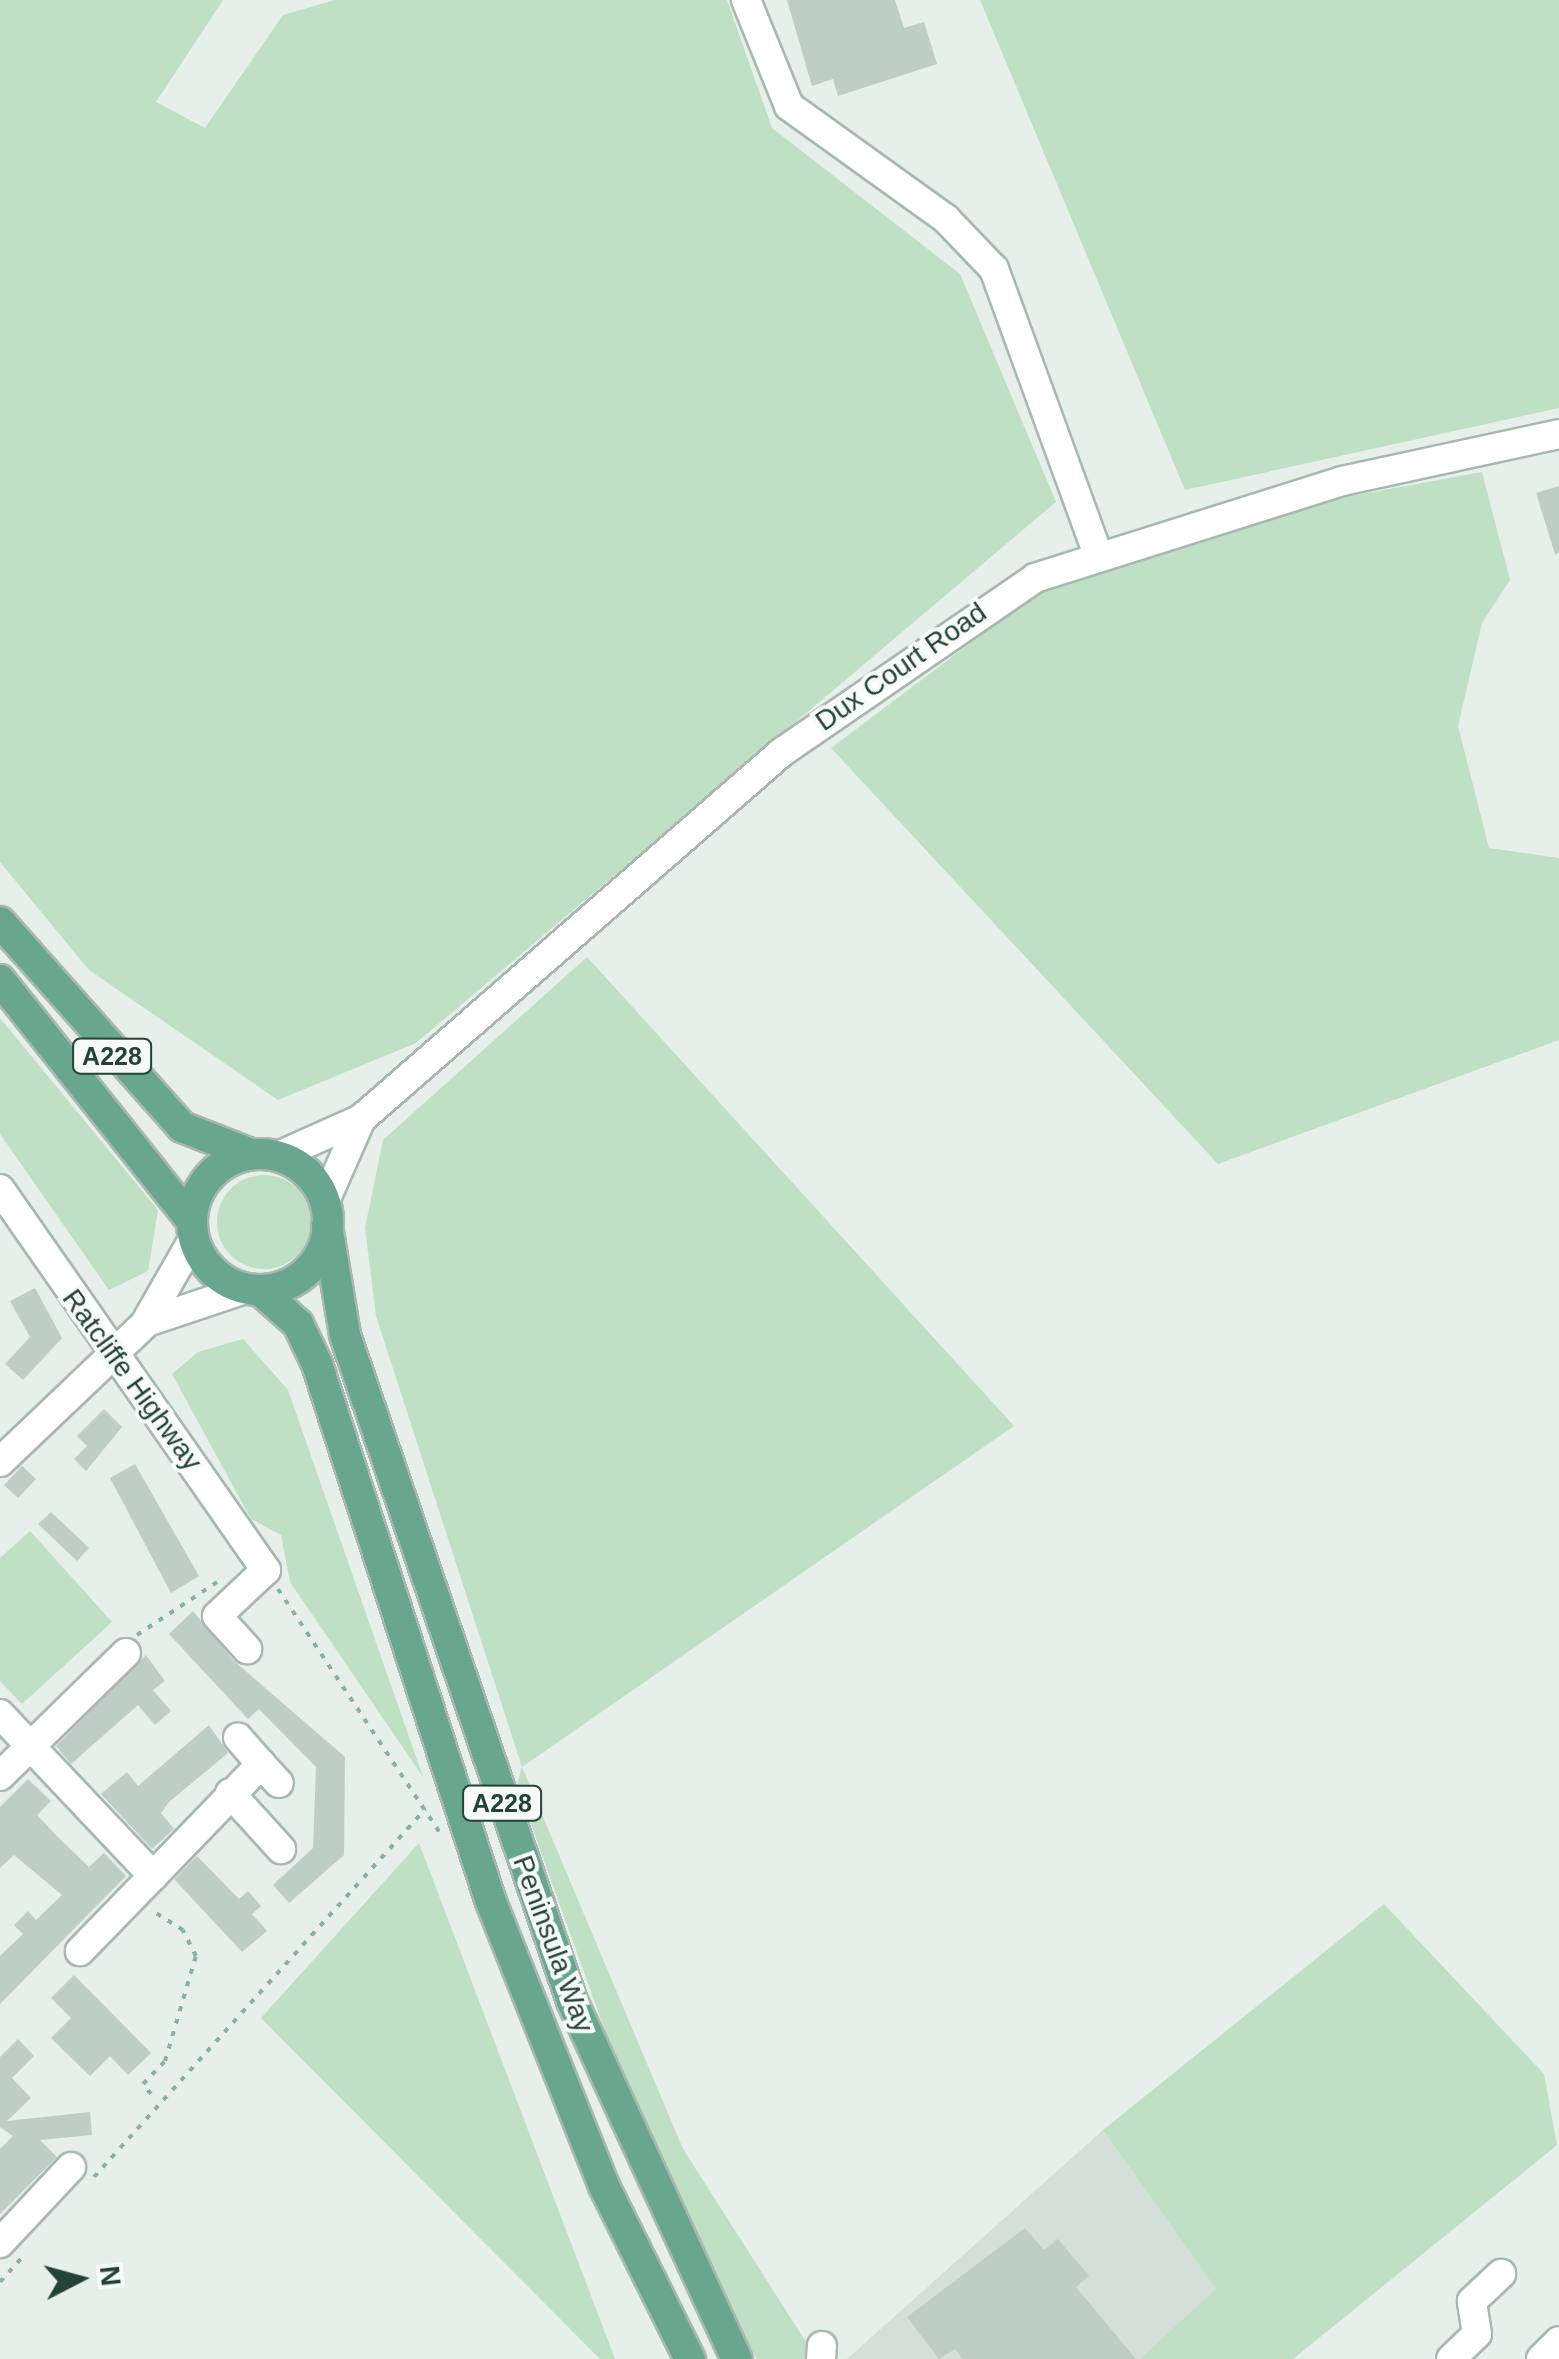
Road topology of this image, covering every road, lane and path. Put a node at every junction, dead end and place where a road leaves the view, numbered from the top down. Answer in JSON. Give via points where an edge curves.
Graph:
{"nodes":[{"id":1,"x":746,"y":0,"type":"edge"},
{"id":2,"x":1559,"y":434,"type":"edge"},
{"id":3,"x":1097,"y":552,"type":"junction"},
{"id":4,"x":0,"y":922,"type":"edge"},
{"id":5,"x":0,"y":980,"type":"edge"},
{"id":6,"x":361,"y":1119,"type":"junction"},
{"id":7,"x":264,"y":1155,"type":"junction"},
{"id":8,"x":0,"y":1188,"type":"edge"},
{"id":9,"x":326,"y":1214,"type":"junction"},
{"id":10,"x":192,"y":1229,"type":"junction"},
{"id":11,"x":254,"y":1291,"type":"junction"},
{"id":12,"x":146,"y":1322,"type":"junction"},
{"id":13,"x":113,"y":1350,"type":"junction"},
{"id":14,"x":0,"y":1462,"type":"edge"},
{"id":15,"x":266,"y":1570,"type":"junction"},
{"id":16,"x":246,"y":1649,"type":"dead end"},
{"id":17,"x":126,"y":1654,"type":"joint"},
{"id":18,"x":0,"y":1714,"type":"edge"},
{"id":19,"x":238,"y":1738,"type":"dead end"},
{"id":20,"x":28,"y":1746,"type":"junction"},
{"id":21,"x":0,"y":1776,"type":"edge"},
{"id":22,"x":230,"y":1793,"type":"junction"},
{"id":23,"x":438,"y":1802,"type":"dead end"},
{"id":24,"x":425,"y":1809,"type":"junction"},
{"id":25,"x":281,"y":1849,"type":"dead end"},
{"id":26,"x":153,"y":1876,"type":"junction"},
{"id":27,"x":132,"y":1898,"type":"junction"},
{"id":28,"x":80,"y":1951,"type":"dead end"},
{"id":29,"x":151,"y":2094,"type":"dead end"},
{"id":30,"x":75,"y":2180,"type":"joint"},
{"id":31,"x":13,"y":2248,"type":"edge"},
{"id":32,"x":1501,"y":2274,"type":"dead end"},
{"id":33,"x":0,"y":2282,"type":"edge"},
{"id":34,"x":1559,"y":2341,"type":"edge"},
{"id":35,"x":690,"y":2359,"type":"edge"},
{"id":36,"x":737,"y":2359,"type":"edge"},
{"id":37,"x":1451,"y":2359,"type":"edge"},
{"id":38,"x":1542,"y":2359,"type":"edge"}],
"edges":[{"from":1,"to":3,"type":"street","via":[[789,106],[946,219],[994,269]]},
{"from":2,"to":3,"type":"street","name":"Dux Court Road","via":[[1342,481]]},
{"from":3,"to":6,"type":"street","name":"Dux Court Road","via":[[981,609],[801,737]]},
{"from":4,"to":7,"type":"main road","number":"A228","via":[[182,1127]]},
{"from":5,"to":10,"type":"main road","number":"A228"},
{"from":6,"to":7,"type":"street","name":"Dux Court Road"},
{"from":6,"to":9,"type":"street","name":"Dux Court Road"},
{"from":7,"to":9,"type":"main road","via":[[302,1169]]},
{"from":7,"to":10,"type":"main road","via":[[216,1170]]},
{"from":8,"to":13,"type":"street","name":"Ratcliffe Highway"},
{"from":9,"to":11,"type":"main road","via":[[303,1275]]},
{"from":9,"to":36,"type":"main road","name":"Peninsula Way","number":"A228","via":[[345,1335],[572,2002]]},
{"from":10,"to":11,"type":"main road","via":[[209,1267]]},
{"from":10,"to":12,"type":"street"},
{"from":11,"to":12,"type":"street","via":[[206,1294]]},
{"from":11,"to":35,"type":"main road","name":"Peninsula Way","number":"A228","via":[[308,1340],[491,1902],[604,2186]]},
{"from":12,"to":13,"type":"street"},
{"from":13,"to":14,"type":"street"},
{"from":13,"to":15,"type":"street","name":"Ratcliffe Highway"},
{"from":15,"to":16,"type":"street","via":[[217,1616]]},
{"from":15,"to":17,"type":"path","via":[[202,1584],[126,1643]]},
{"from":15,"to":24,"type":"path"},
{"from":17,"to":20,"type":"street"},
{"from":18,"to":20,"type":"street"},
{"from":19,"to":22,"type":"street","via":[[270,1774]]},
{"from":20,"to":21,"type":"street"},
{"from":20,"to":26,"type":"street"},
{"from":22,"to":25,"type":"street"},
{"from":22,"to":26,"type":"street"},
{"from":23,"to":24,"type":"path","via":[[452,1852]]},
{"from":24,"to":30,"type":"path"},
{"from":26,"to":27,"type":"street"},
{"from":27,"to":28,"type":"street"},
{"from":27,"to":29,"type":"path","via":[[164,1911],[196,1956],[164,2061],[143,2084]]},
{"from":30,"to":31,"type":"street"},
{"from":31,"to":33,"type":"path"},
{"from":32,"to":37,"type":"street","via":[[1472,2301],[1477,2334]]},
{"from":34,"to":38,"type":"street"}]}
